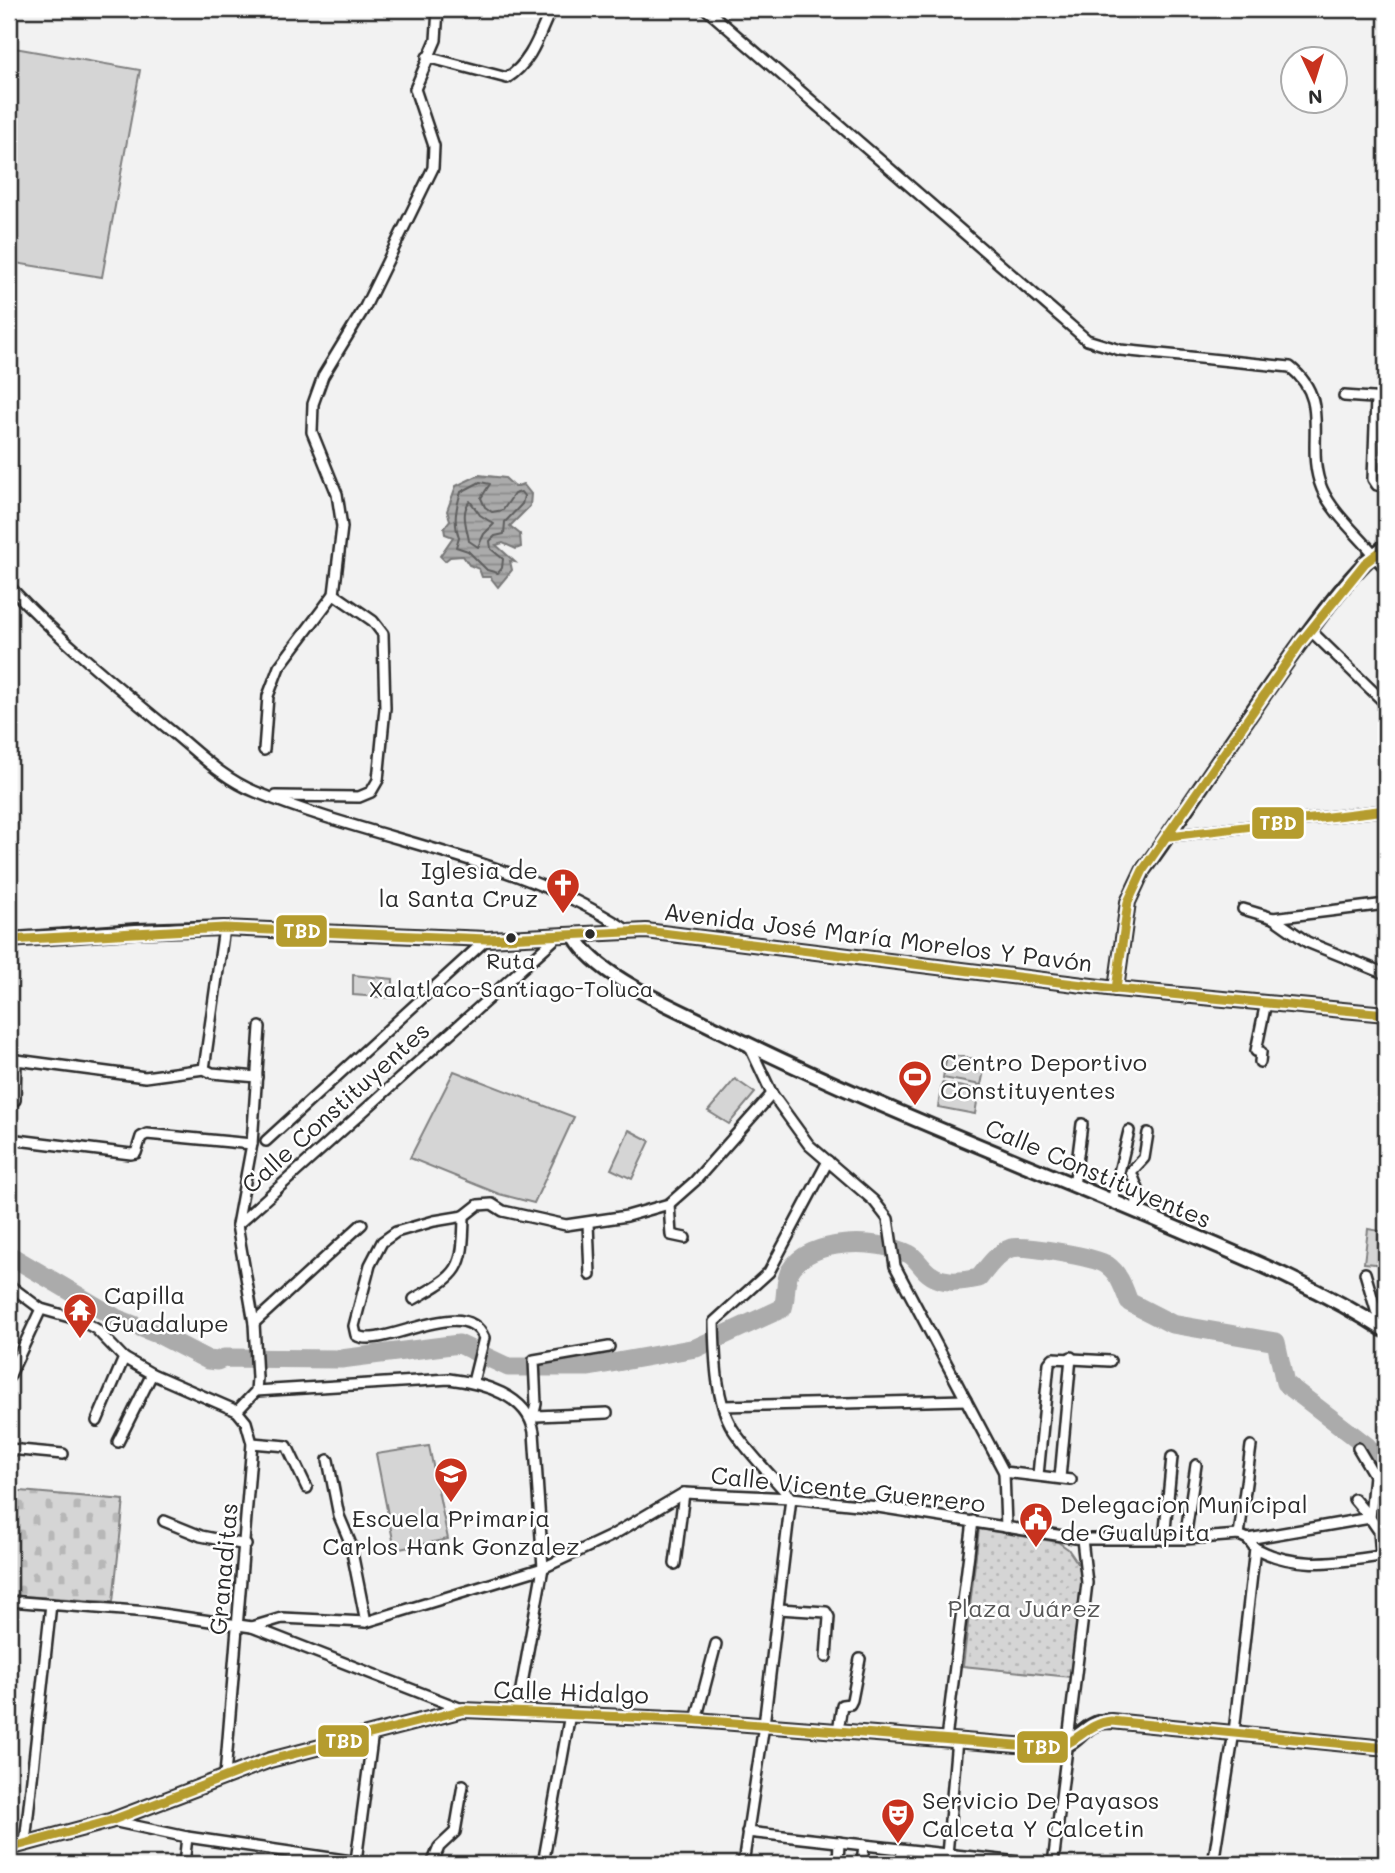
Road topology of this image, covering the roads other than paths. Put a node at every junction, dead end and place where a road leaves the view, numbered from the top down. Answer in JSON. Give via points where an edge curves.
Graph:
{"nodes":[{"id":1,"x":438,"y":9,"type":"edge"},
{"id":2,"x":551,"y":9,"type":"edge"},
{"id":3,"x":706,"y":9,"type":"edge"},
{"id":4,"x":427,"y":57,"type":"junction"},
{"id":5,"x":1344,"y":396,"type":"dead end"},
{"id":6,"x":1381,"y":399,"type":"edge"},
{"id":7,"x":1386,"y":487,"type":"edge"},
{"id":8,"x":1386,"y":547,"type":"edge"},
{"id":9,"x":1373,"y":553,"type":"junction"},
{"id":10,"x":1386,"y":566,"type":"edge"},
{"id":11,"x":9,"y":586,"type":"edge"},
{"id":12,"x":334,"y":594,"type":"junction"},
{"id":13,"x":1310,"y":630,"type":"junction"},
{"id":14,"x":1386,"y":704,"type":"edge"},
{"id":15,"x":264,"y":750,"type":"dead end"},
{"id":16,"x":265,"y":795,"type":"junction"},
{"id":17,"x":1386,"y":810,"type":"edge"},
{"id":18,"x":1170,"y":836,"type":"junction"},
{"id":19,"x":1386,"y":904,"type":"edge"},
{"id":20,"x":1243,"y":909,"type":"dead end"},
{"id":21,"x":1273,"y":918,"type":"junction"},
{"id":22,"x":224,"y":928,"type":"junction"},
{"id":23,"x":627,"y":930,"type":"junction"},
{"id":24,"x":557,"y":937,"type":"junction"},
{"id":25,"x":575,"y":937,"type":"junction"},
{"id":26,"x":487,"y":939,"type":"junction"},
{"id":27,"x":9,"y":940,"type":"edge"},
{"id":28,"x":1386,"y":974,"type":"edge"},
{"id":29,"x":1116,"y":989,"type":"junction"},
{"id":30,"x":1266,"y":1002,"type":"junction"},
{"id":31,"x":1386,"y":1014,"type":"edge"},
{"id":32,"x":260,"y":1027,"type":"dead end"},
{"id":33,"x":749,"y":1045,"type":"junction"},
{"id":34,"x":13,"y":1060,"type":"edge"},
{"id":35,"x":1260,"y":1062,"type":"dead end"},
{"id":36,"x":204,"y":1069,"type":"junction"},
{"id":37,"x":257,"y":1077,"type":"junction"},
{"id":38,"x":772,"y":1094,"type":"junction"},
{"id":39,"x":9,"y":1099,"type":"edge"},
{"id":40,"x":1082,"y":1124,"type":"dead end"},
{"id":41,"x":1129,"y":1131,"type":"dead end"},
{"id":42,"x":1148,"y":1133,"type":"dead end"},
{"id":43,"x":9,"y":1139,"type":"edge"},
{"id":44,"x":266,"y":1141,"type":"dead end"},
{"id":45,"x":252,"y":1144,"type":"junction"},
{"id":46,"x":828,"y":1161,"type":"junction"},
{"id":47,"x":1074,"y":1186,"type":"junction"},
{"id":48,"x":1112,"y":1201,"type":"junction"},
{"id":49,"x":669,"y":1204,"type":"junction"},
{"id":50,"x":1136,"y":1211,"type":"junction"},
{"id":51,"x":464,"y":1216,"type":"junction"},
{"id":52,"x":588,"y":1223,"type":"junction"},
{"id":53,"x":362,"y":1224,"type":"dead end"},
{"id":54,"x":237,"y":1225,"type":"junction"},
{"id":55,"x":685,"y":1238,"type":"dead end"},
{"id":56,"x":1366,"y":1273,"type":"dead end"},
{"id":57,"x":590,"y":1275,"type":"dead end"},
{"id":58,"x":9,"y":1286,"type":"edge"},
{"id":59,"x":414,"y":1299,"type":"dead end"},
{"id":60,"x":41,"y":1309,"type":"junction"},
{"id":61,"x":254,"y":1323,"type":"junction"},
{"id":62,"x":1384,"y":1329,"type":"edge"},
{"id":63,"x":609,"y":1347,"type":"dead end"},
{"id":64,"x":1070,"y":1357,"type":"junction"},
{"id":65,"x":124,"y":1358,"type":"junction"},
{"id":66,"x":1110,"y":1361,"type":"dead end"},
{"id":67,"x":152,"y":1374,"type":"junction"},
{"id":68,"x":9,"y":1377,"type":"edge"},
{"id":69,"x":473,"y":1382,"type":"junction"},
{"id":70,"x":256,"y":1391,"type":"junction"},
{"id":71,"x":966,"y":1400,"type":"junction"},
{"id":72,"x":723,"y":1406,"type":"junction"},
{"id":73,"x":237,"y":1411,"type":"junction"},
{"id":74,"x":607,"y":1413,"type":"dead end"},
{"id":75,"x":534,"y":1419,"type":"junction"},
{"id":76,"x":97,"y":1421,"type":"dead end"},
{"id":77,"x":118,"y":1441,"type":"dead end"},
{"id":78,"x":252,"y":1443,"type":"junction"},
{"id":79,"x":1251,"y":1447,"type":"dead end"},
{"id":80,"x":1358,"y":1448,"type":"dead end"},
{"id":81,"x":9,"y":1450,"type":"edge"},
{"id":82,"x":63,"y":1454,"type":"dead end"},
{"id":83,"x":1172,"y":1457,"type":"dead end"},
{"id":84,"x":328,"y":1460,"type":"dead end"},
{"id":85,"x":1196,"y":1465,"type":"dead end"},
{"id":86,"x":1004,"y":1472,"type":"junction"},
{"id":87,"x":1038,"y":1475,"type":"junction"},
{"id":88,"x":1060,"y":1478,"type":"junction"},
{"id":89,"x":1071,"y":1480,"type":"dead end"},
{"id":90,"x":307,"y":1489,"type":"dead end"},
{"id":91,"x":684,"y":1493,"type":"junction"},
{"id":92,"x":792,"y":1498,"type":"junction"},
{"id":93,"x":1354,"y":1499,"type":"dead end"},
{"id":94,"x":1370,"y":1518,"type":"junction"},
{"id":95,"x":164,"y":1521,"type":"dead end"},
{"id":96,"x":973,"y":1521,"type":"junction"},
{"id":97,"x":1006,"y":1527,"type":"junction"},
{"id":98,"x":1243,"y":1537,"type":"junction"},
{"id":99,"x":1082,"y":1539,"type":"junction"},
{"id":100,"x":1185,"y":1539,"type":"junction"},
{"id":101,"x":1164,"y":1540,"type":"junction"},
{"id":102,"x":246,"y":1545,"type":"junction"},
{"id":103,"x":1255,"y":1548,"type":"junction"},
{"id":104,"x":1383,"y":1559,"type":"edge"},
{"id":105,"x":675,"y":1564,"type":"dead end"},
{"id":106,"x":543,"y":1568,"type":"junction"},
{"id":107,"x":9,"y":1601,"type":"edge"},
{"id":108,"x":51,"y":1604,"type":"junction"},
{"id":109,"x":779,"y":1609,"type":"junction"},
{"id":110,"x":366,"y":1622,"type":"junction"},
{"id":111,"x":239,"y":1624,"type":"junction"},
{"id":112,"x":252,"y":1627,"type":"junction"},
{"id":113,"x":716,"y":1644,"type":"dead end"},
{"id":114,"x":826,"y":1657,"type":"dead end"},
{"id":115,"x":860,"y":1659,"type":"dead end"},
{"id":116,"x":463,"y":1710,"type":"junction"},
{"id":117,"x":517,"y":1711,"type":"junction"},
{"id":118,"x":570,"y":1714,"type":"junction"},
{"id":119,"x":696,"y":1720,"type":"junction"},
{"id":120,"x":765,"y":1725,"type":"junction"},
{"id":121,"x":838,"y":1731,"type":"junction"},
{"id":122,"x":373,"y":1732,"type":"junction"},
{"id":123,"x":1234,"y":1732,"type":"junction"},
{"id":124,"x":952,"y":1739,"type":"junction"},
{"id":125,"x":1066,"y":1745,"type":"junction"},
{"id":126,"x":1386,"y":1748,"type":"edge"},
{"id":127,"x":225,"y":1776,"type":"junction"},
{"id":128,"x":463,"y":1785,"type":"dead end"},
{"id":129,"x":110,"y":1821,"type":"junction"},
{"id":130,"x":747,"y":1832,"type":"junction"},
{"id":131,"x":187,"y":1837,"type":"junction"},
{"id":132,"x":839,"y":1842,"type":"junction"},
{"id":133,"x":26,"y":1843,"type":"junction"},
{"id":134,"x":864,"y":1845,"type":"junction"},
{"id":135,"x":9,"y":1848,"type":"edge"},
{"id":136,"x":902,"y":1850,"type":"junction"},
{"id":137,"x":947,"y":1856,"type":"junction"},
{"id":138,"x":356,"y":1861,"type":"junction"},
{"id":139,"x":1002,"y":1863,"type":"edge"},
{"id":140,"x":184,"y":1864,"type":"edge"},
{"id":141,"x":372,"y":1864,"type":"edge"},
{"id":142,"x":432,"y":1864,"type":"edge"},
{"id":143,"x":543,"y":1864,"type":"edge"},
{"id":144,"x":743,"y":1864,"type":"edge"},
{"id":145,"x":838,"y":1864,"type":"edge"},
{"id":146,"x":862,"y":1864,"type":"edge"},
{"id":147,"x":901,"y":1864,"type":"edge"},
{"id":148,"x":1036,"y":1864,"type":"edge"},
{"id":149,"x":1053,"y":1864,"type":"edge"},
{"id":150,"x":1213,"y":1864,"type":"edge"}],
"edges":[{"from":1,"to":4,"type":"street","via":[[436,40]]},
{"from":2,"to":4,"type":"street","via":[[529,58],[506,78]]},
{"from":3,"to":9,"type":"street","via":[[1087,340],[1120,350],[1290,368],[1306,380],[1314,399],[1322,489]]},
{"from":4,"to":12,"type":"street","via":[[415,89],[434,146],[433,168],[365,307],[323,376],[313,404],[312,432],[337,494],[342,527]]},
{"from":5,"to":6,"type":"street"},
{"from":6,"to":7,"type":"street","via":[[1373,480]]},
{"from":8,"to":9,"type":"main road"},
{"from":9,"to":10,"type":"main road"},
{"from":9,"to":13,"type":"main road"},
{"from":11,"to":16,"type":"street","via":[[127,695],[229,779]]},
{"from":12,"to":15,"type":"street","via":[[279,667],[268,696]]},
{"from":12,"to":16,"type":"street","via":[[373,621],[383,634],[385,708],[378,780],[371,792],[359,797]]},
{"from":13,"to":14,"type":"street"},
{"from":13,"to":18,"type":"main road"},
{"from":16,"to":23,"type":"street","via":[[570,896]]},
{"from":17,"to":18,"type":"street"},
{"from":18,"to":29,"type":"main road","via":[[1143,870],[1128,902]]},
{"from":19,"to":21,"type":"street"},
{"from":20,"to":21,"type":"street"},
{"from":21,"to":28,"type":"street","via":[[1300,939]]},
{"from":22,"to":26,"type":"main road","name":"Avenida José María Morelos Y Pavón"},
{"from":22,"to":27,"type":"main road","name":"Avenida José María Morelos Y Pavón"},
{"from":22,"to":36,"type":"street"},
{"from":23,"to":25,"type":"main road","name":"Avenida José María Morelos Y Pavón"},
{"from":23,"to":29,"type":"main road","name":"Avenida José María Morelos Y Pavón"},
{"from":24,"to":25,"type":"main road","name":"Avenida José María Morelos Y Pavón"},
{"from":24,"to":26,"type":"main road","name":"Avenida José María Morelos Y Pavón"},
{"from":24,"to":54,"type":"street","name":"Calle Constituyentes"},
{"from":25,"to":33,"type":"main road","name":"Calle Constituyentes","via":[[595,962]]},
{"from":26,"to":44,"type":"street"},
{"from":29,"to":30,"type":"main road","name":"Avenida José María Morelos Y Pavón"},
{"from":30,"to":31,"type":"main road","name":"Avenida José María Morelos Y Pavón"},
{"from":30,"to":35,"type":"street","via":[[1256,1051],[1261,1052]]},
{"from":32,"to":37,"type":"street"},
{"from":33,"to":38,"type":"street"},
{"from":33,"to":47,"type":"main road","name":"Calle Constituyentes"},
{"from":34,"to":36,"type":"street","via":[[145,1077]]},
{"from":34,"to":39,"type":"street","via":[[15,1100]]},
{"from":36,"to":37,"type":"street"},
{"from":37,"to":45,"type":"street"},
{"from":38,"to":46,"type":"street","via":[[809,1145]]},
{"from":38,"to":49,"type":"street"},
{"from":40,"to":47,"type":"street"},
{"from":41,"to":48,"type":"street"},
{"from":42,"to":50,"type":"street","via":[[1144,1158],[1131,1172],[1138,1189]]},
{"from":43,"to":45,"type":"street","via":[[131,1154],[147,1134]]},
{"from":45,"to":54,"type":"street"},
{"from":46,"to":71,"type":"street","via":[[874,1201],[889,1225],[895,1266]]},
{"from":46,"to":72,"type":"street","via":[[769,1272],[714,1322]]},
{"from":47,"to":48,"type":"main road","name":"Calle Constituyentes"},
{"from":48,"to":50,"type":"main road","name":"Calle Constituyentes"},
{"from":49,"to":52,"type":"street"},
{"from":49,"to":55,"type":"street","via":[[671,1235]]},
{"from":50,"to":62,"type":"main road","name":"Calle Constituyentes","via":[[1268,1268]]},
{"from":51,"to":52,"type":"street","via":[[474,1207],[492,1204],[550,1221]]},
{"from":51,"to":59,"type":"street","via":[[456,1271]]},
{"from":51,"to":69,"type":"street","via":[[396,1232],[382,1242],[369,1265],[355,1332],[359,1338],[374,1339],[448,1321],[477,1328],[483,1343]]},
{"from":52,"to":57,"type":"street"},
{"from":53,"to":61,"type":"street"},
{"from":54,"to":61,"type":"street"},
{"from":56,"to":62,"type":"street"},
{"from":58,"to":60,"type":"street"},
{"from":60,"to":65,"type":"street","via":[[96,1329]]},
{"from":60,"to":68,"type":"street"},
{"from":61,"to":70,"type":"street"},
{"from":63,"to":75,"type":"street","via":[[534,1360]]},
{"from":64,"to":66,"type":"street"},
{"from":64,"to":87,"type":"street","via":[[1053,1358],[1049,1363]]},
{"from":64,"to":88,"type":"street"},
{"from":65,"to":67,"type":"street"},
{"from":65,"to":76,"type":"street"},
{"from":67,"to":73,"type":"street"},
{"from":67,"to":77,"type":"street"},
{"from":69,"to":70,"type":"street","via":[[415,1380]]},
{"from":69,"to":75,"type":"street","via":[[496,1390]]},
{"from":70,"to":73,"type":"street"},
{"from":71,"to":72,"type":"street"},
{"from":71,"to":86,"type":"street"},
{"from":72,"to":92,"type":"street","via":[[732,1428]]},
{"from":73,"to":78,"type":"street","name":"Granaditas"},
{"from":74,"to":75,"type":"street"},
{"from":75,"to":106,"type":"street"},
{"from":78,"to":90,"type":"street","via":[[286,1446]]},
{"from":78,"to":102,"type":"street","name":"Granaditas"},
{"from":79,"to":98,"type":"street"},
{"from":80,"to":94,"type":"street","via":[[1374,1475]]},
{"from":81,"to":82,"type":"street"},
{"from":83,"to":101,"type":"street"},
{"from":84,"to":110,"type":"street"},
{"from":85,"to":100,"type":"street"},
{"from":86,"to":87,"type":"street"},
{"from":86,"to":97,"type":"street"},
{"from":87,"to":88,"type":"street"},
{"from":88,"to":89,"type":"street"},
{"from":91,"to":92,"type":"street","name":"Calle Vicente Guerrero"},
{"from":91,"to":105,"type":"street"},
{"from":91,"to":106,"type":"street","name":"Calle Vicente Guerrero","via":[[611,1536]]},
{"from":92,"to":96,"type":"street","name":"Calle Vicente Guerrero"},
{"from":92,"to":109,"type":"street"},
{"from":93,"to":94,"type":"street"},
{"from":94,"to":98,"type":"street","name":"Calle Vicente Guerrero"},
{"from":94,"to":104,"type":"street","via":[[1378,1531]]},
{"from":95,"to":102,"type":"street","via":[[201,1536]]},
{"from":96,"to":97,"type":"street","name":"Calle Vicente Guerrero"},
{"from":96,"to":124,"type":"street"},
{"from":97,"to":99,"type":"street","name":"Calle Vicente Guerrero"},
{"from":98,"to":100,"type":"street","name":"Calle Vicente Guerrero"},
{"from":98,"to":103,"type":"street"},
{"from":99,"to":101,"type":"street","name":"Calle Vicente Guerrero"},
{"from":99,"to":125,"type":"street","via":[[1087,1583]]},
{"from":100,"to":101,"type":"street","name":"Calle Vicente Guerrero"},
{"from":102,"to":111,"type":"street","name":"Granaditas"},
{"from":103,"to":104,"type":"street","via":[[1271,1557],[1301,1563]]},
{"from":103,"to":123,"type":"street"},
{"from":106,"to":110,"type":"street","name":"Calle Vicente Guerrero"},
{"from":106,"to":117,"type":"street"},
{"from":107,"to":108,"type":"street"},
{"from":108,"to":111,"type":"street"},
{"from":108,"to":133,"type":"street"},
{"from":109,"to":114,"type":"street","via":[[829,1615]]},
{"from":109,"to":120,"type":"street"},
{"from":110,"to":112,"type":"street","name":"Calle Vicente Guerrero","via":[[282,1618]]},
{"from":111,"to":112,"type":"street"},
{"from":111,"to":127,"type":"street","name":"Granaditas"},
{"from":112,"to":116,"type":"street"},
{"from":113,"to":119,"type":"street"},
{"from":115,"to":121,"type":"street","via":[[852,1700],[842,1705]]},
{"from":116,"to":117,"type":"main road","name":"Calle Hidalgo"},
{"from":116,"to":122,"type":"main road","name":"Calle Hidalgo"},
{"from":117,"to":118,"type":"main road","name":"Calle Hidalgo"},
{"from":118,"to":119,"type":"main road","name":"Calle Hidalgo"},
{"from":118,"to":143,"type":"street"},
{"from":119,"to":120,"type":"main road","name":"Calle Hidalgo"},
{"from":120,"to":121,"type":"main road","name":"Calle Hidalgo"},
{"from":120,"to":130,"type":"street"},
{"from":121,"to":124,"type":"main road","name":"Calle Hidalgo"},
{"from":122,"to":127,"type":"main road","name":"Calle Hidalgo"},
{"from":122,"to":138,"type":"street"},
{"from":123,"to":125,"type":"main road","via":[[1100,1721]]},
{"from":123,"to":126,"type":"main road"},
{"from":123,"to":150,"type":"street"},
{"from":124,"to":125,"type":"main road","name":"Calle Hidalgo","via":[[1056,1748]]},
{"from":124,"to":137,"type":"street"},
{"from":125,"to":149,"type":"street"},
{"from":127,"to":129,"type":"main road","name":"Calle Hidalgo"},
{"from":128,"to":142,"type":"street","via":[[455,1832],[439,1847]]},
{"from":129,"to":131,"type":"street"},
{"from":129,"to":133,"type":"main road","name":"Calle Hidalgo"},
{"from":130,"to":132,"type":"street"},
{"from":130,"to":144,"type":"street"},
{"from":131,"to":138,"type":"street"},
{"from":131,"to":140,"type":"street"},
{"from":132,"to":134,"type":"street"},
{"from":132,"to":145,"type":"street"},
{"from":133,"to":135,"type":"main road","name":"Calle Hidalgo"},
{"from":134,"to":136,"type":"street"},
{"from":134,"to":146,"type":"street"},
{"from":136,"to":137,"type":"street"},
{"from":136,"to":147,"type":"street"},
{"from":137,"to":139,"type":"street"},
{"from":138,"to":141,"type":"street"},
{"from":139,"to":148,"type":"street"}]}
